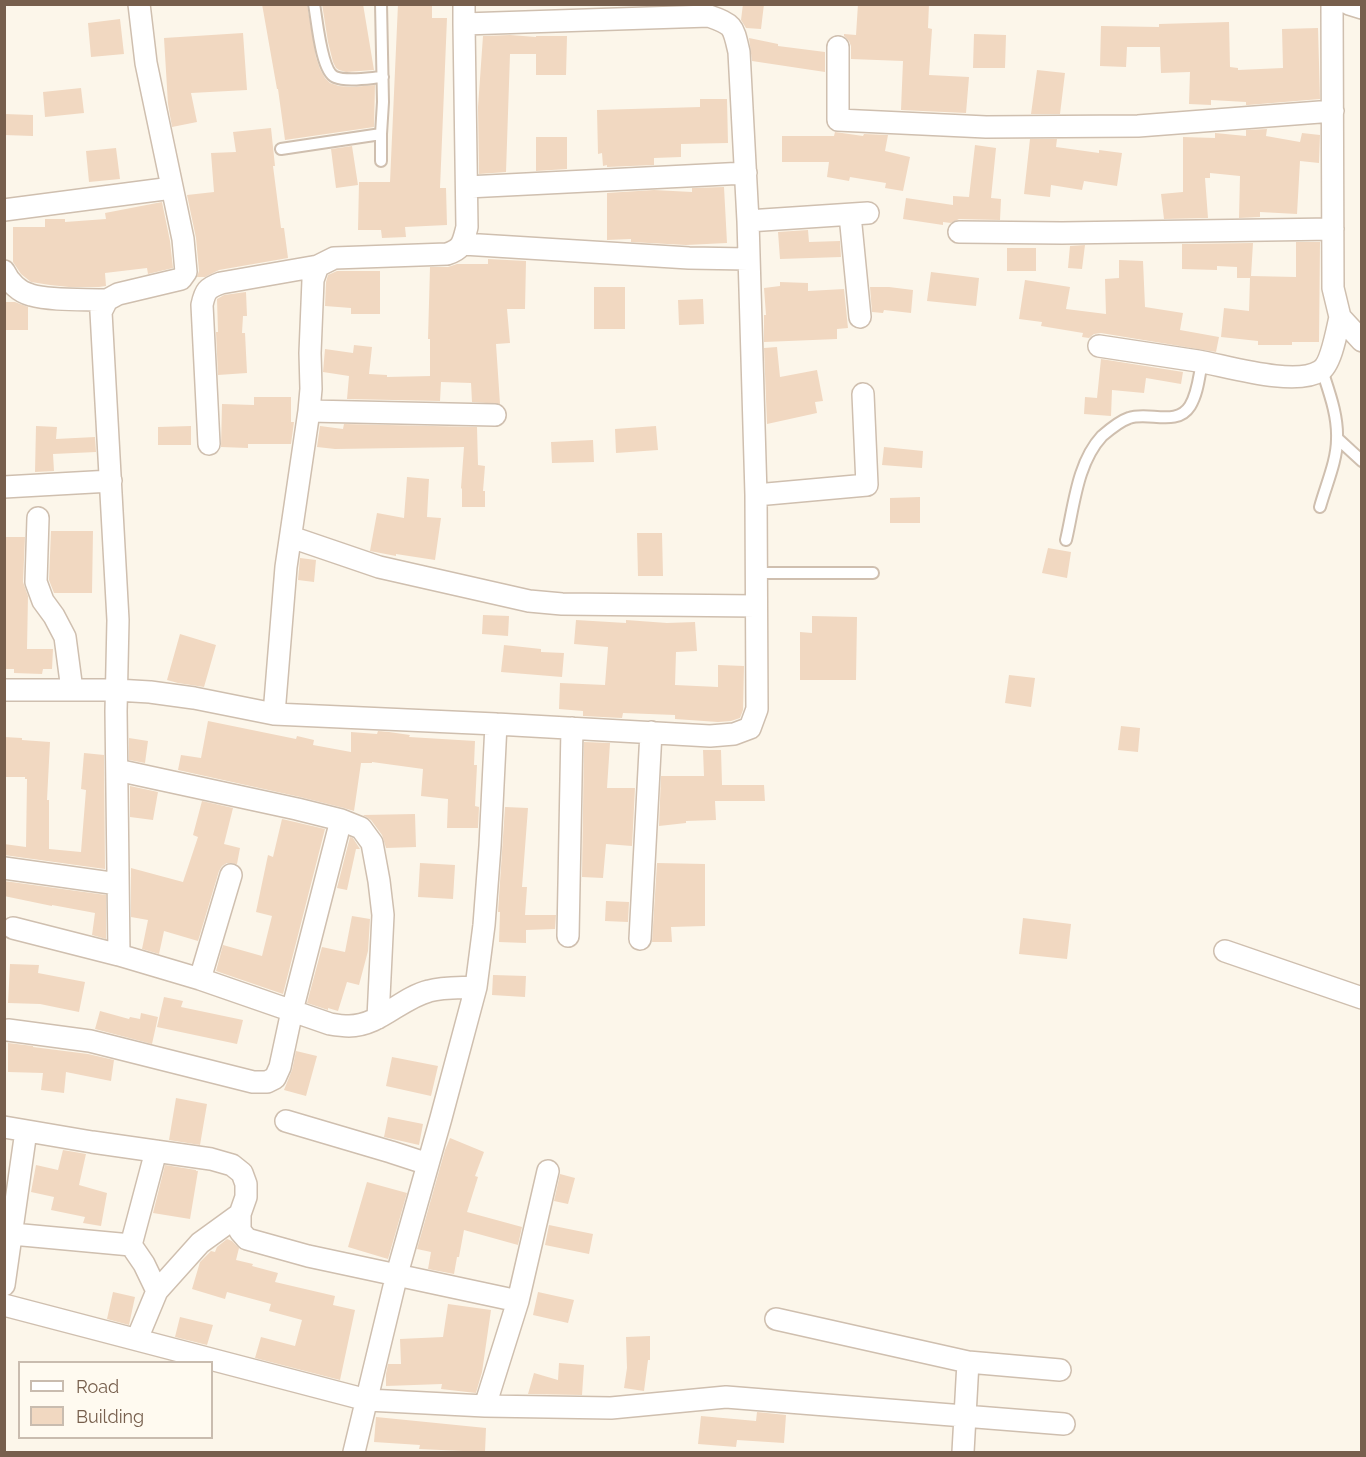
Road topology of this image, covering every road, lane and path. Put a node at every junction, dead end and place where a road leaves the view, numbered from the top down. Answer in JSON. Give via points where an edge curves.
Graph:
{"nodes":[{"id":1,"x":139,"y":4,"type":"edge"},
{"id":2,"x":314,"y":4,"type":"edge"},
{"id":3,"x":381,"y":4,"type":"edge"},
{"id":4,"x":1332,"y":4,"type":"edge"},
{"id":5,"x":1349,"y":4,"type":"edge"},
{"id":6,"x":1362,"y":8,"type":"edge"},
{"id":7,"x":464,"y":14,"type":"edge"},
{"id":8,"x":838,"y":47,"type":"dead end"},
{"id":9,"x":382,"y":77,"type":"junction"},
{"id":10,"x":1334,"y":111,"type":"junction"},
{"id":11,"x":381,"y":134,"type":"junction"},
{"id":12,"x":281,"y":149,"type":"dead end"},
{"id":13,"x":381,"y":161,"type":"dead end"},
{"id":14,"x":746,"y":173,"type":"junction"},
{"id":15,"x":467,"y":187,"type":"junction"},
{"id":16,"x":172,"y":188,"type":"junction"},
{"id":17,"x":4,"y":210,"type":"edge"},
{"id":18,"x":748,"y":221,"type":"junction"},
{"id":19,"x":1333,"y":229,"type":"junction"},
{"id":20,"x":959,"y":232,"type":"dead end"},
{"id":21,"x":463,"y":244,"type":"junction"},
{"id":22,"x":748,"y":259,"type":"junction"},
{"id":23,"x":318,"y":266,"type":"junction"},
{"id":24,"x":4,"y":271,"type":"edge"},
{"id":25,"x":107,"y":300,"type":"junction"},
{"id":26,"x":860,"y":317,"type":"dead end"},
{"id":27,"x":1340,"y":317,"type":"junction"},
{"id":28,"x":1362,"y":341,"type":"edge"},
{"id":29,"x":1099,"y":346,"type":"dead end"},
{"id":30,"x":1202,"y":362,"type":"junction"},
{"id":31,"x":1322,"y":370,"type":"junction"},
{"id":32,"x":863,"y":394,"type":"dead end"},
{"id":33,"x":309,"y":411,"type":"junction"},
{"id":34,"x":495,"y":415,"type":"dead end"},
{"id":35,"x":1338,"y":439,"type":"junction"},
{"id":36,"x":208,"y":444,"type":"dead end"},
{"id":37,"x":1362,"y":461,"type":"edge"},
{"id":38,"x":111,"y":481,"type":"junction"},
{"id":39,"x":4,"y":487,"type":"edge"},
{"id":40,"x":756,"y":495,"type":"junction"},
{"id":41,"x":1320,"y":507,"type":"dead end"},
{"id":42,"x":38,"y":519,"type":"dead end"},
{"id":43,"x":291,"y":537,"type":"junction"},
{"id":44,"x":1066,"y":540,"type":"dead end"},
{"id":45,"x":756,"y":573,"type":"junction"},
{"id":46,"x":873,"y":573,"type":"dead end"},
{"id":47,"x":756,"y":606,"type":"junction"},
{"id":48,"x":4,"y":690,"type":"edge"},
{"id":49,"x":72,"y":690,"type":"junction"},
{"id":50,"x":116,"y":690,"type":"junction"},
{"id":51,"x":274,"y":714,"type":"junction"},
{"id":52,"x":496,"y":724,"type":"junction"},
{"id":53,"x":572,"y":728,"type":"junction"},
{"id":54,"x":651,"y":732,"type":"junction"},
{"id":55,"x":117,"y":771,"type":"junction"},
{"id":56,"x":341,"y":820,"type":"junction"},
{"id":57,"x":4,"y":868,"type":"edge"},
{"id":58,"x":231,"y":875,"type":"dead end"},
{"id":59,"x":118,"y":884,"type":"junction"},
{"id":60,"x":13,"y":928,"type":"dead end"},
{"id":61,"x":568,"y":936,"type":"dead end"},
{"id":62,"x":640,"y":939,"type":"dead end"},
{"id":63,"x":1224,"y":951,"type":"dead end"},
{"id":64,"x":119,"y":956,"type":"junction"},
{"id":65,"x":200,"y":979,"type":"junction"},
{"id":66,"x":476,"y":987,"type":"junction"},
{"id":67,"x":1362,"y":998,"type":"edge"},
{"id":68,"x":292,"y":1011,"type":"junction"},
{"id":69,"x":378,"y":1018,"type":"junction"},
{"id":70,"x":8,"y":1030,"type":"dead end"},
{"id":71,"x":286,"y":1122,"type":"dead end"},
{"id":72,"x":4,"y":1127,"type":"edge"},
{"id":73,"x":26,"y":1131,"type":"junction"},
{"id":74,"x":156,"y":1151,"type":"junction"},
{"id":75,"x":428,"y":1164,"type":"junction"},
{"id":76,"x":548,"y":1171,"type":"dead end"},
{"id":77,"x":240,"y":1214,"type":"junction"},
{"id":78,"x":12,"y":1234,"type":"junction"},
{"id":79,"x":131,"y":1245,"type":"junction"},
{"id":80,"x":397,"y":1274,"type":"junction"},
{"id":81,"x":4,"y":1285,"type":"edge"},
{"id":82,"x":157,"y":1292,"type":"junction"},
{"id":83,"x":518,"y":1301,"type":"junction"},
{"id":84,"x":4,"y":1305,"type":"edge"},
{"id":85,"x":776,"y":1319,"type":"dead end"},
{"id":86,"x":137,"y":1339,"type":"junction"},
{"id":87,"x":968,"y":1362,"type":"junction"},
{"id":88,"x":1060,"y":1370,"type":"dead end"},
{"id":89,"x":367,"y":1400,"type":"junction"},
{"id":90,"x":485,"y":1406,"type":"junction"},
{"id":91,"x":965,"y":1416,"type":"junction"},
{"id":92,"x":1064,"y":1424,"type":"dead end"},
{"id":93,"x":354,"y":1452,"type":"edge"},
{"id":94,"x":963,"y":1452,"type":"edge"}],
"edges":[{"from":1,"to":16,"type":"street","via":[[146,63]]},
{"from":2,"to":9,"type":"lane","via":[[329,73],[351,80]]},
{"from":3,"to":9,"type":"lane"},
{"from":4,"to":10,"type":"street"},
{"from":5,"to":6,"type":"street"},
{"from":7,"to":14,"type":"street","via":[[709,16],[728,23],[738,52]]},
{"from":7,"to":15,"type":"street"},
{"from":8,"to":10,"type":"street","via":[[838,120],[986,127],[1138,126]]},
{"from":9,"to":11,"type":"lane"},
{"from":10,"to":19,"type":"street"},
{"from":11,"to":12,"type":"lane"},
{"from":11,"to":13,"type":"lane"},
{"from":14,"to":15,"type":"street"},
{"from":14,"to":18,"type":"street"},
{"from":15,"to":21,"type":"street"},
{"from":16,"to":17,"type":"street"},
{"from":16,"to":25,"type":"street","via":[[186,272],[181,279]]},
{"from":18,"to":22,"type":"street"},
{"from":18,"to":26,"type":"street","via":[[859,214]]},
{"from":19,"to":20,"type":"street"},
{"from":19,"to":27,"type":"street","via":[[1334,288]]},
{"from":21,"to":22,"type":"street"},
{"from":21,"to":23,"type":"street","via":[[447,254],[333,258]]},
{"from":22,"to":40,"type":"street"},
{"from":23,"to":33,"type":"street","via":[[313,280]]},
{"from":23,"to":36,"type":"street","via":[[221,282],[205,293],[202,305]]},
{"from":24,"to":25,"type":"street","via":[[18,289],[31,295]]},
{"from":25,"to":38,"type":"street","via":[[101,312]]},
{"from":27,"to":28,"type":"street"},
{"from":27,"to":31,"type":"street"},
{"from":29,"to":30,"type":"street"},
{"from":30,"to":31,"type":"street","via":[[1274,376],[1308,376]]},
{"from":30,"to":44,"type":"lane","via":[[1195,395],[1180,416],[1130,418],[1102,436],[1080,477]]},
{"from":31,"to":35,"type":"lane","via":[[1336,417]]},
{"from":32,"to":40,"type":"street","via":[[867,485]]},
{"from":33,"to":34,"type":"street"},
{"from":33,"to":43,"type":"street"},
{"from":35,"to":37,"type":"lane"},
{"from":35,"to":41,"type":"lane"},
{"from":38,"to":39,"type":"street"},
{"from":38,"to":50,"type":"street","via":[[118,620]]},
{"from":40,"to":45,"type":"street"},
{"from":42,"to":49,"type":"street","via":[[36,582],[65,637]]},
{"from":43,"to":47,"type":"street","via":[[379,567],[529,601]]},
{"from":43,"to":51,"type":"street"},
{"from":45,"to":46,"type":"lane"},
{"from":45,"to":47,"type":"street"},
{"from":47,"to":54,"type":"street","via":[[758,709],[750,728],[710,736]]},
{"from":48,"to":49,"type":"street"},
{"from":49,"to":50,"type":"street"},
{"from":50,"to":51,"type":"street","via":[[194,698]]},
{"from":50,"to":55,"type":"street"},
{"from":51,"to":52,"type":"street"},
{"from":52,"to":53,"type":"street"},
{"from":52,"to":66,"type":"street","via":[[490,846]]},
{"from":53,"to":54,"type":"street"},
{"from":53,"to":61,"type":"street"},
{"from":54,"to":62,"type":"street"},
{"from":55,"to":56,"type":"street"},
{"from":55,"to":59,"type":"street"},
{"from":56,"to":68,"type":"street"},
{"from":56,"to":69,"type":"street","via":[[362,828],[372,843],[383,915]]},
{"from":57,"to":59,"type":"street"},
{"from":58,"to":65,"type":"street"},
{"from":59,"to":64,"type":"street"},
{"from":60,"to":64,"type":"street"},
{"from":63,"to":67,"type":"street"},
{"from":64,"to":65,"type":"street"},
{"from":65,"to":68,"type":"street"},
{"from":66,"to":69,"type":"street","via":[[429,991]]},
{"from":66,"to":75,"type":"street"},
{"from":68,"to":69,"type":"street","via":[[349,1026]]},
{"from":68,"to":70,"type":"street","via":[[280,1067],[275,1078],[267,1082],[253,1082],[90,1041]]},
{"from":71,"to":75,"type":"street"},
{"from":72,"to":73,"type":"street"},
{"from":73,"to":74,"type":"street"},
{"from":73,"to":78,"type":"street"},
{"from":74,"to":77,"type":"street","via":[[212,1159],[242,1173],[246,1197]]},
{"from":74,"to":79,"type":"street"},
{"from":75,"to":80,"type":"street"},
{"from":76,"to":83,"type":"street"},
{"from":77,"to":80,"type":"street","via":[[240,1231],[247,1239]]},
{"from":77,"to":82,"type":"street","via":[[200,1243]]},
{"from":78,"to":79,"type":"street"},
{"from":78,"to":81,"type":"street"},
{"from":79,"to":82,"type":"street"},
{"from":80,"to":83,"type":"street"},
{"from":80,"to":89,"type":"street"},
{"from":82,"to":86,"type":"street"},
{"from":83,"to":90,"type":"street"},
{"from":84,"to":86,"type":"street"},
{"from":85,"to":87,"type":"street"},
{"from":86,"to":89,"type":"street"},
{"from":87,"to":88,"type":"street"},
{"from":87,"to":91,"type":"street"},
{"from":89,"to":90,"type":"street"},
{"from":89,"to":93,"type":"street"},
{"from":90,"to":91,"type":"street","via":[[611,1408],[726,1396]]},
{"from":91,"to":92,"type":"street"},
{"from":91,"to":94,"type":"street"}]}
